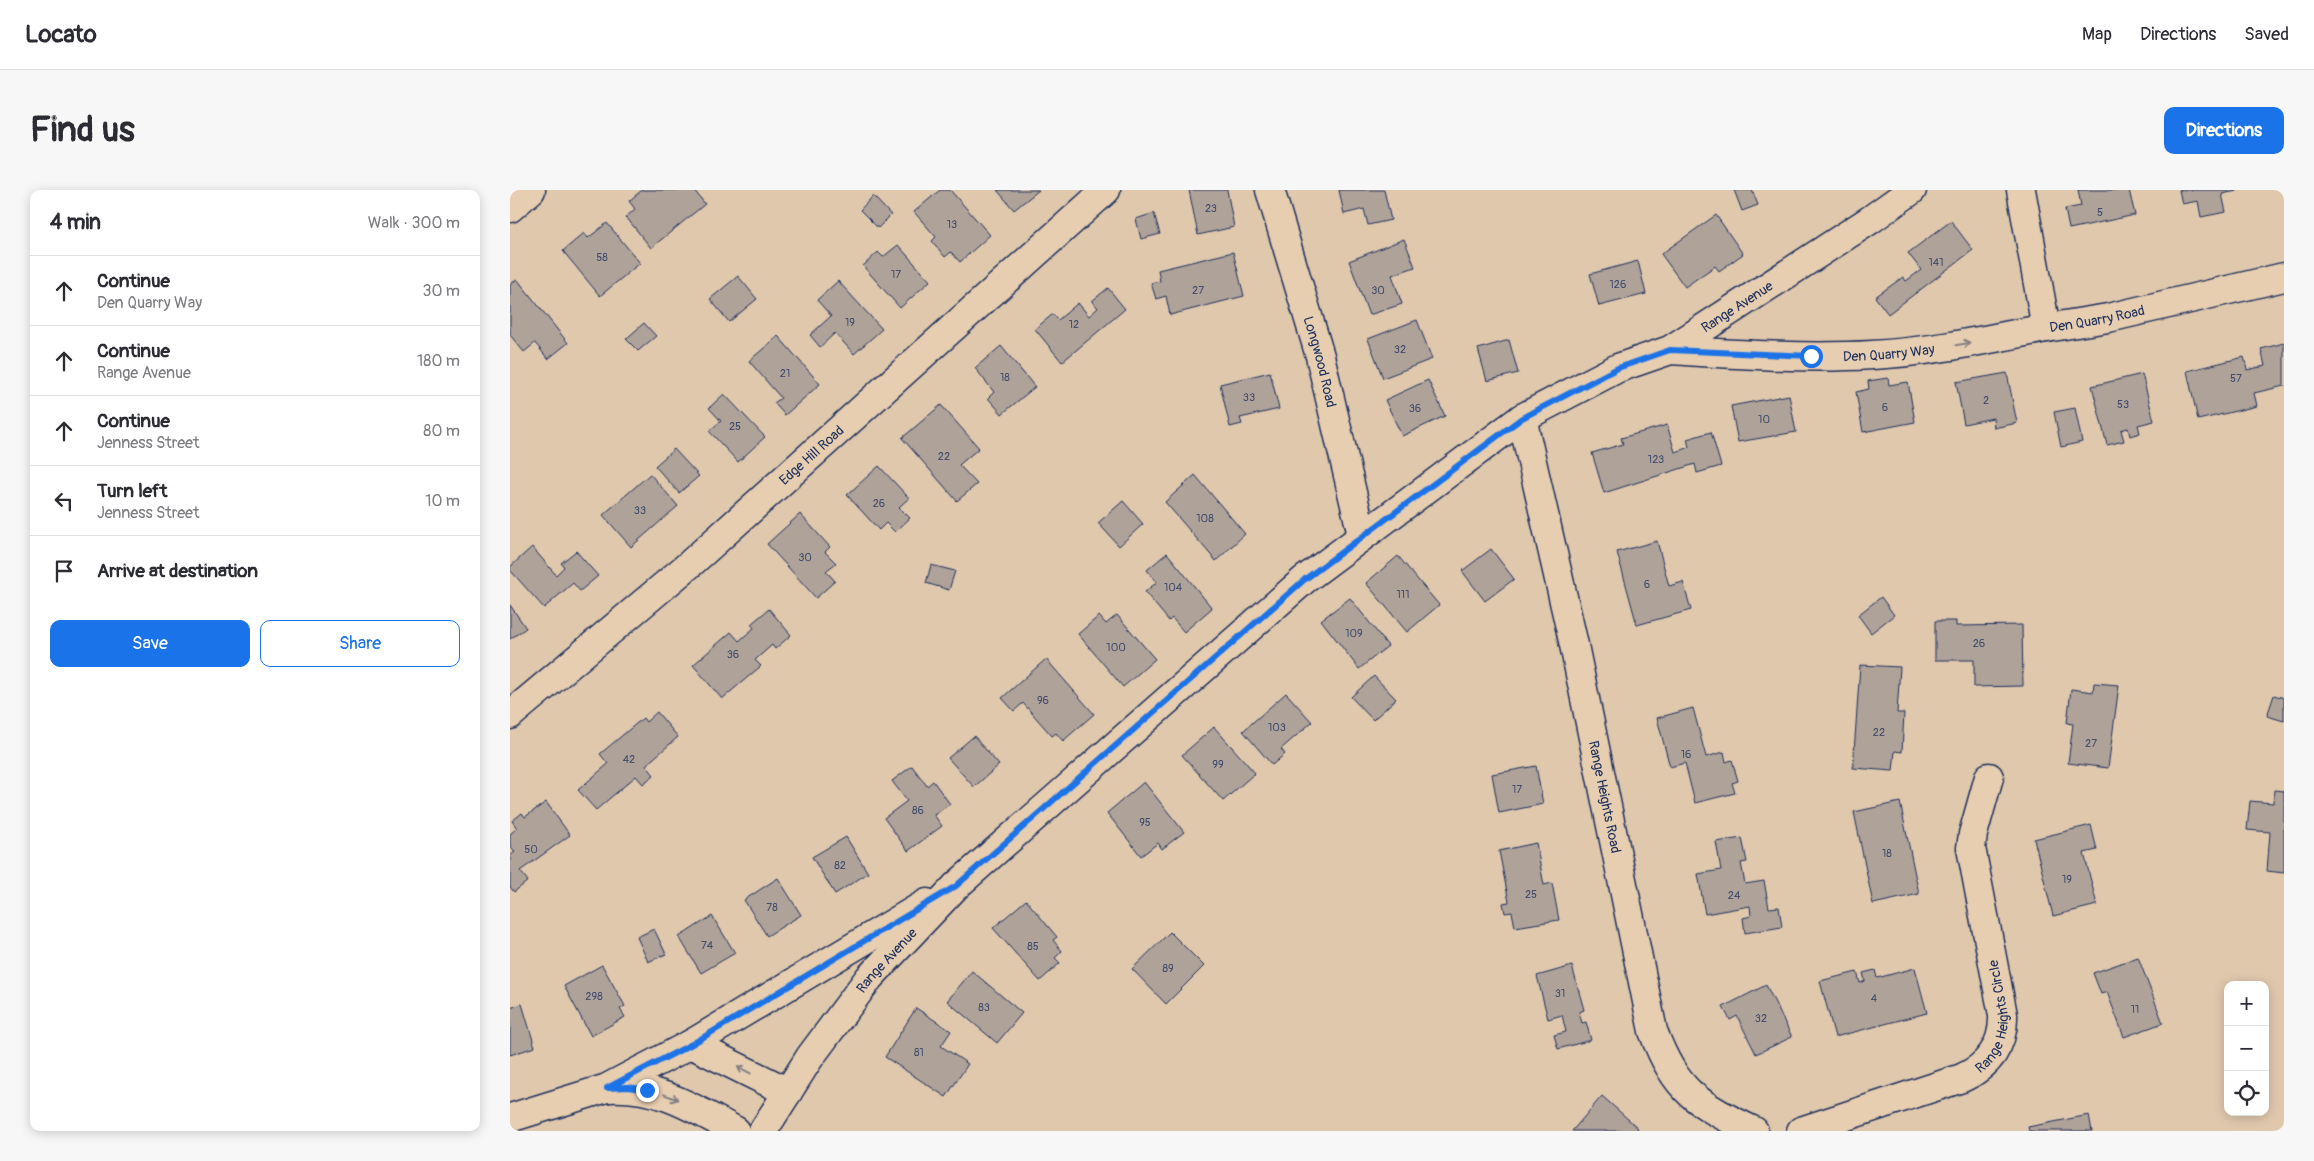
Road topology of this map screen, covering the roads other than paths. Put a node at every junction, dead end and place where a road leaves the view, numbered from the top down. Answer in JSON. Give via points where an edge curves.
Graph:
{"nodes":[{"id":1,"x":531,"y":190,"type":"edge"},
{"id":2,"x":1106,"y":190,"type":"edge"},
{"id":3,"x":1270,"y":190,"type":"edge"},
{"id":4,"x":1912,"y":190,"type":"edge"},
{"id":5,"x":2021,"y":190,"type":"edge"},
{"id":6,"x":510,"y":208,"type":"edge"},
{"id":7,"x":2284,"y":277,"type":"edge"},
{"id":8,"x":2046,"y":328,"type":"junction"},
{"id":9,"x":1670,"y":350,"type":"junction"},
{"id":10,"x":1522,"y":418,"type":"junction"},
{"id":11,"x":1362,"y":535,"type":"junction"},
{"id":12,"x":510,"y":715,"type":"edge"},
{"id":13,"x":1989,"y":777,"type":"dead end"},
{"id":14,"x":956,"y":886,"type":"junction"},
{"id":15,"x":692,"y":1044,"type":"junction"},
{"id":16,"x":607,"y":1088,"type":"junction"},
{"id":17,"x":788,"y":1092,"type":"junction"},
{"id":18,"x":510,"y":1118,"type":"edge"},
{"id":19,"x":736,"y":1131,"type":"edge"},
{"id":20,"x":763,"y":1131,"type":"edge"},
{"id":21,"x":1754,"y":1131,"type":"edge"},
{"id":22,"x":1802,"y":1131,"type":"edge"}],
"edges":[{"from":1,"to":6,"type":"street"},
{"from":2,"to":12,"type":"street","name":"Edge Hill Road","via":[[690,564]]},
{"from":3,"to":11,"type":"street","name":"Longwood Road","via":[[1320,356]]},
{"from":4,"to":9,"type":"street","name":"Range Avenue"},
{"from":5,"to":8,"type":"street","name":"Den Quarry Road"},
{"from":7,"to":8,"type":"street","name":"Den Quarry Road","via":[[2108,318]]},
{"from":9,"to":8,"type":"street","name":"Den Quarry Way","one_way":true,"via":[[1802,356],[1873,355],[1965,344]]},
{"from":9,"to":10,"type":"street","name":"Range Avenue","via":[[1618,368]]},
{"from":10,"to":11,"type":"street","name":"Range Avenue"},
{"from":10,"to":21,"type":"street","name":"Range Heights Road","via":[[1574,645],[1653,1031],[1672,1071],[1696,1100],[1715,1113]]},
{"from":11,"to":14,"type":"street","name":"Range Avenue","via":[[1304,580]]},
{"from":13,"to":22,"type":"street","name":"Range Heights Circle","via":[[1971,848],[2003,1008],[2003,1030],[1996,1051],[1982,1067],[1962,1078]]},
{"from":14,"to":15,"type":"street"},
{"from":14,"to":17,"type":"street","name":"Range Avenue","via":[[869,978]]},
{"from":15,"to":16,"type":"street"},
{"from":17,"to":15,"type":"street","one_way":true},
{"from":16,"to":18,"type":"street"},
{"from":16,"to":19,"type":"street","one_way":true,"via":[[628,1087],[670,1096]]},
{"from":17,"to":20,"type":"street","name":"Range Avenue"}]}
